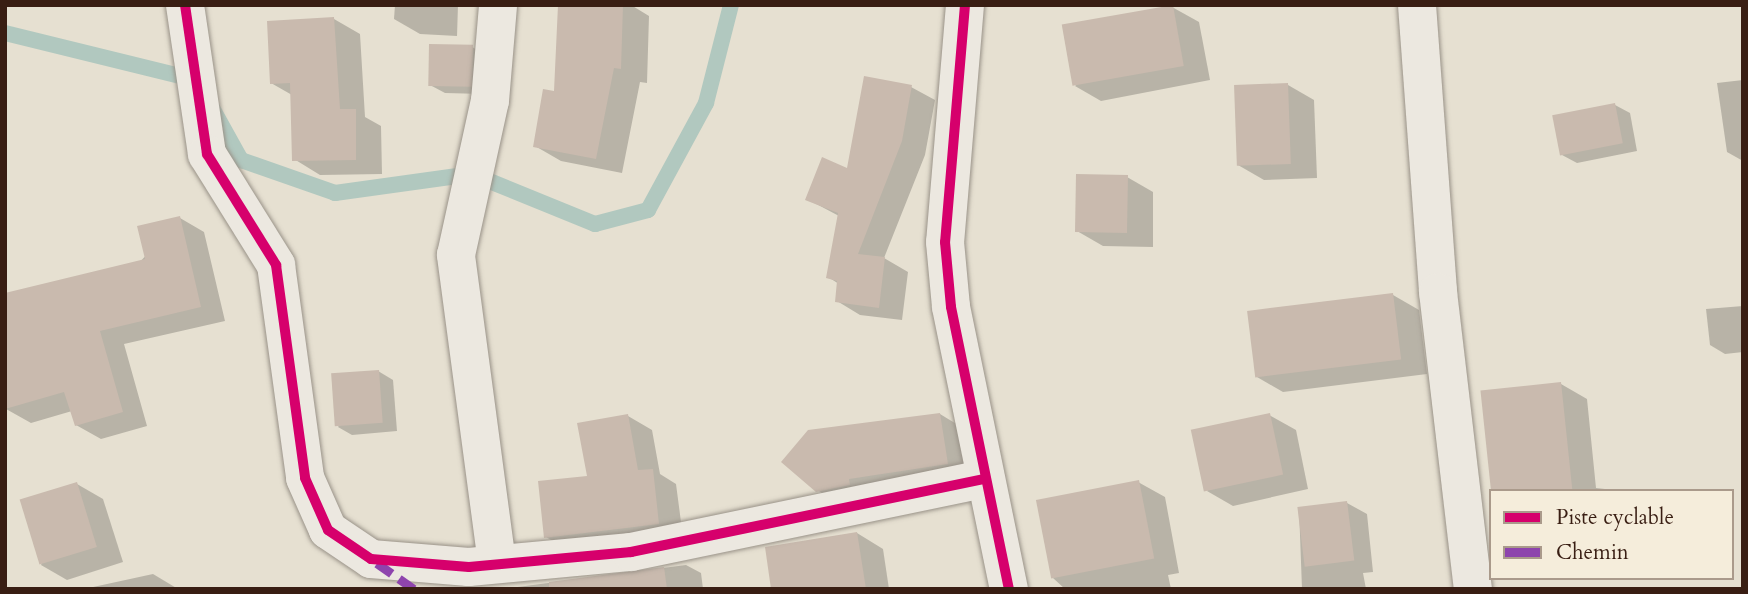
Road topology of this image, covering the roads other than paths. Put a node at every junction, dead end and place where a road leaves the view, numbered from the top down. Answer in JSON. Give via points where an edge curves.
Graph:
{"nodes":[{"id":1,"x":185,"y":5,"type":"edge"},
{"id":2,"x":498,"y":5,"type":"edge"},
{"id":3,"x":965,"y":5,"type":"edge"},
{"id":4,"x":1423,"y":6,"type":"edge"},
{"id":5,"x":985,"y":479,"type":"junction"},
{"id":6,"x":497,"y":564,"type":"junction"},
{"id":7,"x":1009,"y":589,"type":"edge"},
{"id":8,"x":1473,"y":589,"type":"edge"}],
"edges":[{"from":1,"to":6,"type":"street","via":[[207,154],[276,265],[305,478],[328,530],[372,559],[469,567]]},
{"from":2,"to":6,"type":"street","via":[[490,101],[456,255]]},
{"from":3,"to":5,"type":"street","via":[[945,242]]},
{"from":4,"to":8,"type":"street","via":[[1438,292]]},
{"from":5,"to":6,"type":"street","via":[[631,552]]},
{"from":5,"to":7,"type":"street"}]}
